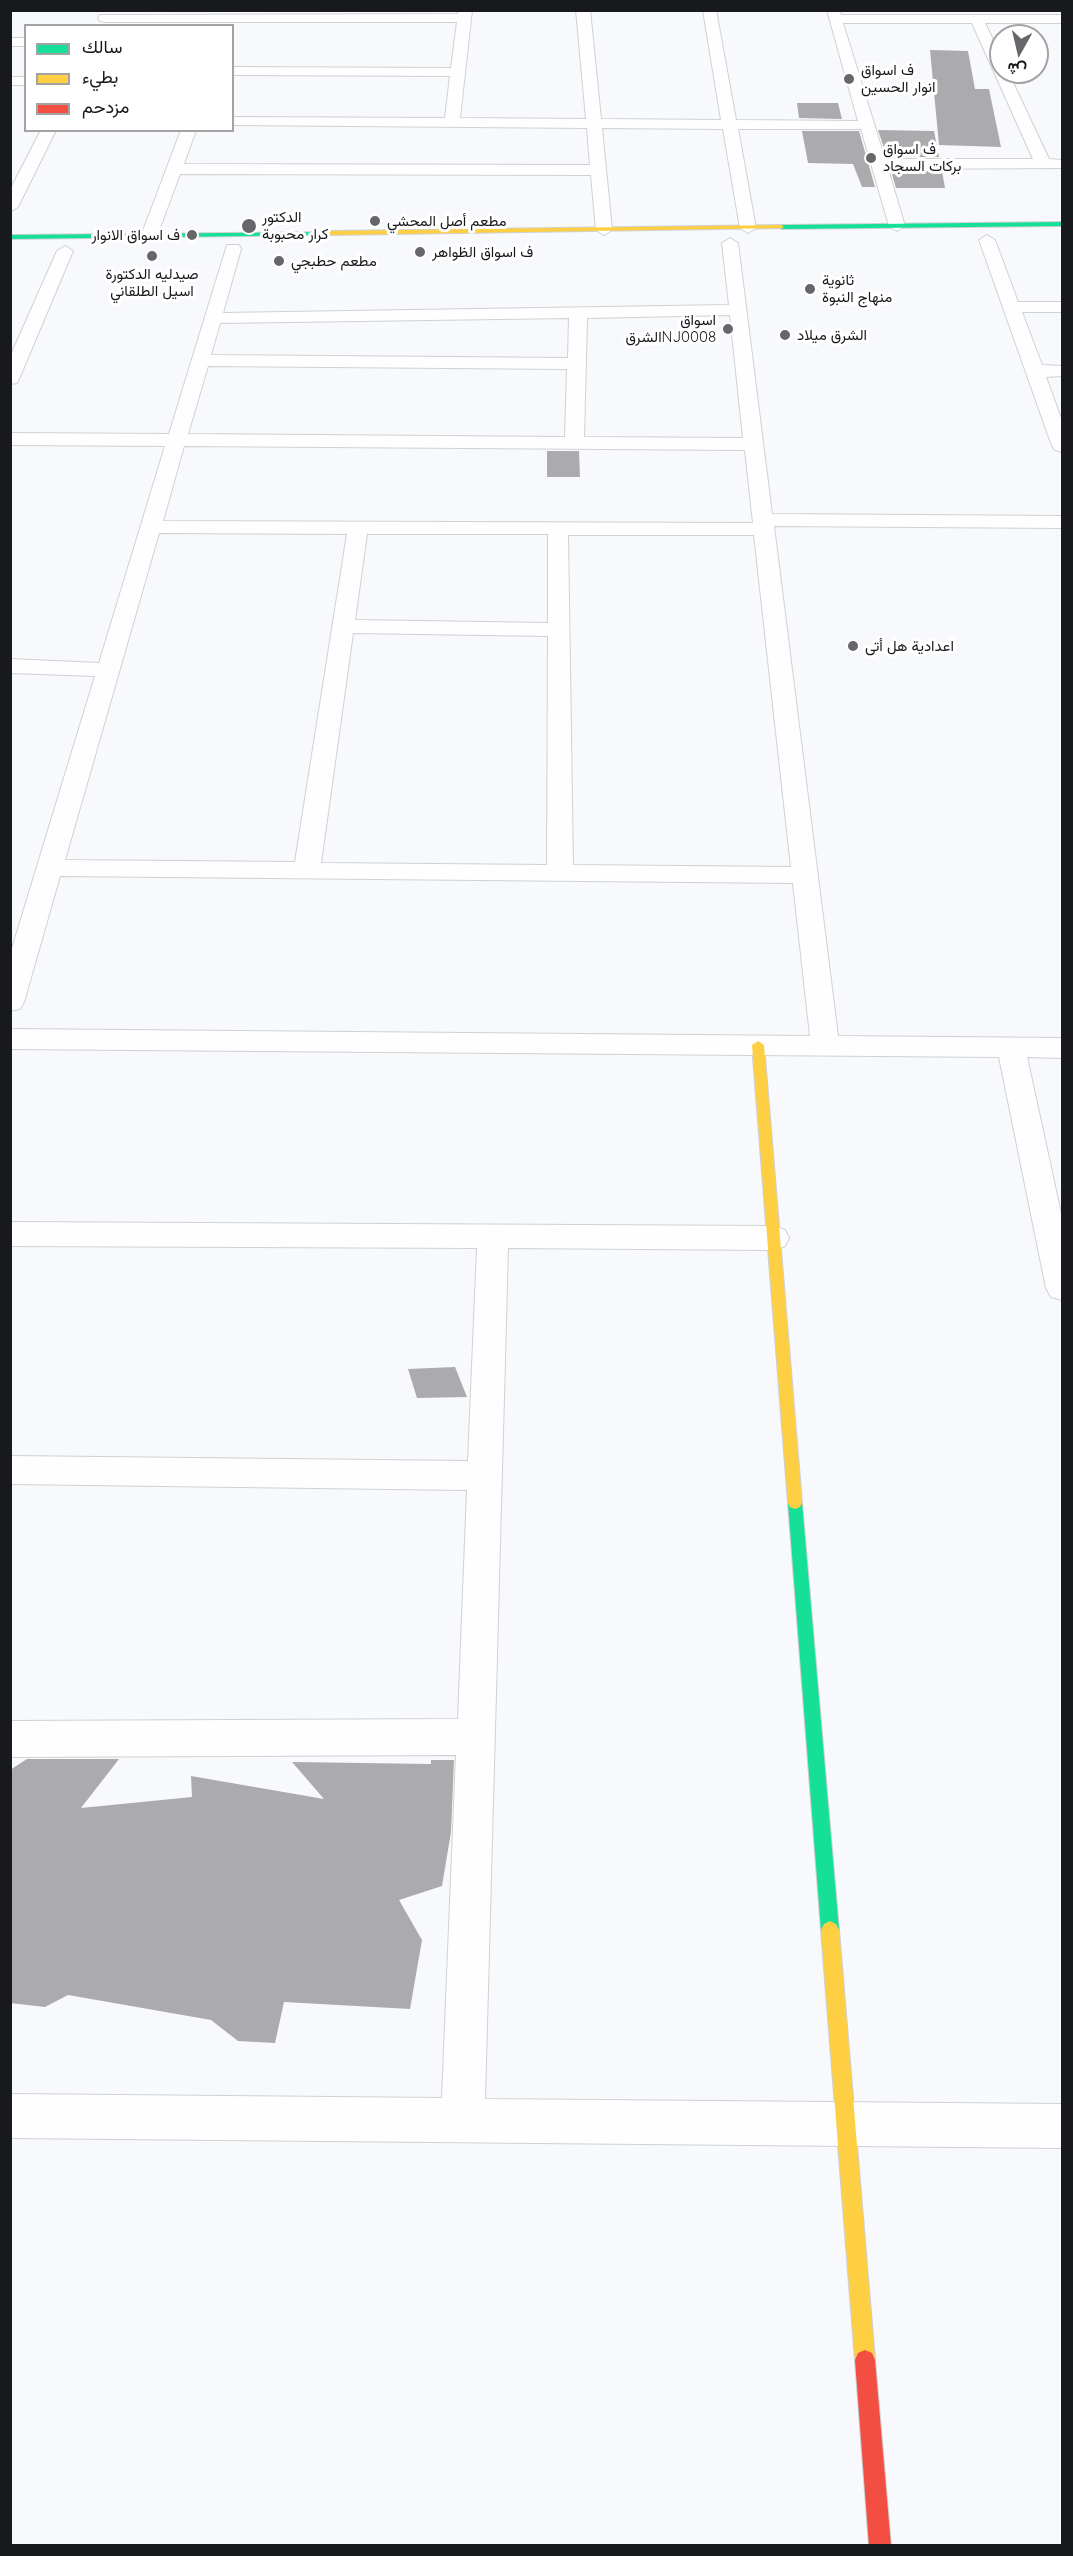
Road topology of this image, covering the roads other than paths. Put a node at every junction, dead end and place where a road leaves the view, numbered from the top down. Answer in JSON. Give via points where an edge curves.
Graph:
{"nodes":[{"id":1,"x":583,"y":10,"type":"edge"},
{"id":2,"x":709,"y":10,"type":"edge"},
{"id":3,"x":465,"y":14,"type":"edge"},
{"id":4,"x":834,"y":15,"type":"edge"},
{"id":5,"x":105,"y":18,"type":"edge"},
{"id":6,"x":977,"y":19,"type":"junction"},
{"id":7,"x":1062,"y":19,"type":"edge"},
{"id":8,"x":989,"y":46,"type":"edge"},
{"id":9,"x":234,"y":71,"type":"edge"},
{"id":10,"x":458,"y":72,"type":"junction"},
{"id":11,"x":1006,"y":84,"type":"edge"},
{"id":12,"x":234,"y":121,"type":"edge"},
{"id":13,"x":452,"y":122,"type":"junction"},
{"id":14,"x":594,"y":123,"type":"junction"},
{"id":15,"x":729,"y":124,"type":"junction"},
{"id":16,"x":867,"y":124,"type":"junction"},
{"id":17,"x":48,"y":132,"type":"edge"},
{"id":18,"x":188,"y":132,"type":"edge"},
{"id":19,"x":879,"y":164,"type":"junction"},
{"id":20,"x":1043,"y":164,"type":"junction"},
{"id":21,"x":1062,"y":164,"type":"edge"},
{"id":22,"x":174,"y":170,"type":"junction"},
{"id":23,"x":598,"y":170,"type":"junction"},
{"id":24,"x":10,"y":207,"type":"edge"},
{"id":25,"x":1062,"y":224,"type":"edge"},
{"id":26,"x":897,"y":226,"type":"junction"},
{"id":27,"x":748,"y":228,"type":"junction"},
{"id":28,"x":604,"y":230,"type":"junction"},
{"id":29,"x":477,"y":231,"type":"junction"},
{"id":30,"x":394,"y":233,"type":"junction"},
{"id":31,"x":149,"y":236,"type":"junction"},
{"id":32,"x":10,"y":237,"type":"edge"},
{"id":33,"x":987,"y":240,"type":"dead end"},
{"id":34,"x":730,"y":243,"type":"dead end"},
{"id":35,"x":476,"y":246,"type":"dead end"},
{"id":36,"x":391,"y":247,"type":"dead end"},
{"id":37,"x":233,"y":249,"type":"dead end"},
{"id":38,"x":66,"y":251,"type":"dead end"},
{"id":39,"x":1012,"y":307,"type":"junction"},
{"id":40,"x":1062,"y":307,"type":"edge"},
{"id":41,"x":738,"y":310,"type":"junction"},
{"id":42,"x":578,"y":314,"type":"junction"},
{"id":43,"x":212,"y":318,"type":"junction"},
{"id":44,"x":200,"y":360,"type":"junction"},
{"id":45,"x":578,"y":364,"type":"junction"},
{"id":46,"x":1034,"y":371,"type":"junction"},
{"id":47,"x":1062,"y":371,"type":"edge"},
{"id":48,"x":10,"y":379,"type":"edge"},
{"id":49,"x":10,"y":439,"type":"edge"},
{"id":50,"x":177,"y":439,"type":"junction"},
{"id":51,"x":574,"y":442,"type":"junction"},
{"id":52,"x":754,"y":444,"type":"junction"},
{"id":53,"x":1062,"y":446,"type":"edge"},
{"id":54,"x":1062,"y":522,"type":"edge"},
{"id":55,"x":763,"y":525,"type":"junction"},
{"id":56,"x":151,"y":527,"type":"junction"},
{"id":57,"x":358,"y":528,"type":"junction"},
{"id":58,"x":558,"y":529,"type":"junction"},
{"id":59,"x":344,"y":626,"type":"junction"},
{"id":60,"x":559,"y":630,"type":"junction"},
{"id":61,"x":10,"y":666,"type":"edge"},
{"id":62,"x":108,"y":670,"type":"junction"},
{"id":63,"x":50,"y":868,"type":"junction"},
{"id":64,"x":307,"y":870,"type":"junction"},
{"id":65,"x":560,"y":872,"type":"junction"},
{"id":66,"x":804,"y":875,"type":"junction"},
{"id":67,"x":10,"y":1002,"type":"edge"},
{"id":68,"x":10,"y":1039,"type":"edge"},
{"id":69,"x":758,"y":1045,"type":"junction"},
{"id":70,"x":825,"y":1046,"type":"junction"},
{"id":71,"x":1011,"y":1047,"type":"junction"},
{"id":72,"x":1062,"y":1048,"type":"edge"},
{"id":73,"x":1056,"y":1232,"type":"edge"},
{"id":74,"x":10,"y":1234,"type":"edge"},
{"id":75,"x":493,"y":1236,"type":"junction"},
{"id":76,"x":774,"y":1238,"type":"junction"},
{"id":77,"x":1062,"y":1288,"type":"edge"},
{"id":78,"x":10,"y":1470,"type":"edge"},
{"id":79,"x":485,"y":1476,"type":"junction"},
{"id":80,"x":476,"y":1737,"type":"junction"},
{"id":81,"x":10,"y":1739,"type":"edge"},
{"id":82,"x":10,"y":2116,"type":"edge"},
{"id":83,"x":463,"y":2120,"type":"junction"},
{"id":84,"x":846,"y":2125,"type":"junction"},
{"id":85,"x":1062,"y":2126,"type":"edge"},
{"id":86,"x":880,"y":2546,"type":"edge"}],
"edges":[{"from":1,"to":14,"type":"street"},
{"from":2,"to":15,"type":"street"},
{"from":3,"to":5,"type":"street"},
{"from":3,"to":10,"type":"street"},
{"from":4,"to":6,"type":"street"},
{"from":4,"to":16,"type":"street"},
{"from":6,"to":7,"type":"street"},
{"from":6,"to":8,"type":"street"},
{"from":9,"to":10,"type":"street"},
{"from":10,"to":13,"type":"street"},
{"from":11,"to":20,"type":"street"},
{"from":12,"to":13,"type":"street"},
{"from":13,"to":14,"type":"street"},
{"from":14,"to":15,"type":"street"},
{"from":14,"to":23,"type":"street"},
{"from":15,"to":16,"type":"street"},
{"from":15,"to":27,"type":"street"},
{"from":16,"to":19,"type":"street"},
{"from":17,"to":24,"type":"street"},
{"from":18,"to":22,"type":"street"},
{"from":19,"to":20,"type":"street"},
{"from":19,"to":26,"type":"street"},
{"from":20,"to":21,"type":"street"},
{"from":22,"to":23,"type":"street"},
{"from":22,"to":31,"type":"street"},
{"from":23,"to":28,"type":"street"},
{"from":25,"to":26,"type":"street"},
{"from":26,"to":27,"type":"street"},
{"from":27,"to":28,"type":"street"},
{"from":28,"to":29,"type":"street"},
{"from":29,"to":30,"type":"street"},
{"from":29,"to":35,"type":"street","via":[[465,238]]},
{"from":30,"to":31,"type":"street"},
{"from":30,"to":36,"type":"street","via":[[405,238]]},
{"from":31,"to":32,"type":"street"},
{"from":33,"to":39,"type":"street"},
{"from":34,"to":41,"type":"street"},
{"from":37,"to":43,"type":"street"},
{"from":38,"to":48,"type":"street","via":[[27,320]]},
{"from":39,"to":40,"type":"street"},
{"from":39,"to":46,"type":"street"},
{"from":41,"to":42,"type":"street"},
{"from":41,"to":52,"type":"street"},
{"from":42,"to":43,"type":"street"},
{"from":42,"to":45,"type":"street"},
{"from":43,"to":44,"type":"street"},
{"from":44,"to":45,"type":"street"},
{"from":44,"to":50,"type":"street"},
{"from":45,"to":51,"type":"street"},
{"from":46,"to":47,"type":"street"},
{"from":46,"to":53,"type":"street"},
{"from":49,"to":50,"type":"street"},
{"from":50,"to":51,"type":"street"},
{"from":50,"to":56,"type":"street"},
{"from":51,"to":52,"type":"street"},
{"from":52,"to":55,"type":"street"},
{"from":54,"to":55,"type":"street"},
{"from":55,"to":58,"type":"street"},
{"from":55,"to":66,"type":"street"},
{"from":56,"to":57,"type":"street"},
{"from":56,"to":62,"type":"street"},
{"from":57,"to":58,"type":"street"},
{"from":57,"to":59,"type":"street"},
{"from":58,"to":60,"type":"street"},
{"from":59,"to":60,"type":"street"},
{"from":59,"to":64,"type":"street"},
{"from":60,"to":65,"type":"street"},
{"from":61,"to":62,"type":"street"},
{"from":62,"to":63,"type":"street"},
{"from":63,"to":64,"type":"street"},
{"from":63,"to":67,"type":"street"},
{"from":64,"to":65,"type":"street"},
{"from":65,"to":66,"type":"street"},
{"from":66,"to":70,"type":"street"},
{"from":68,"to":69,"type":"street"},
{"from":69,"to":70,"type":"street"},
{"from":69,"to":76,"type":"street"},
{"from":70,"to":71,"type":"street"},
{"from":71,"to":72,"type":"street"},
{"from":71,"to":73,"type":"street"},
{"from":73,"to":77,"type":"street"},
{"from":74,"to":75,"type":"street"},
{"from":75,"to":76,"type":"street"},
{"from":75,"to":79,"type":"street"},
{"from":76,"to":84,"type":"street"},
{"from":78,"to":79,"type":"street"},
{"from":79,"to":80,"type":"street"},
{"from":80,"to":81,"type":"street"},
{"from":80,"to":83,"type":"street"},
{"from":82,"to":83,"type":"street"},
{"from":83,"to":84,"type":"street"},
{"from":84,"to":85,"type":"street"},
{"from":84,"to":86,"type":"street"}]}
